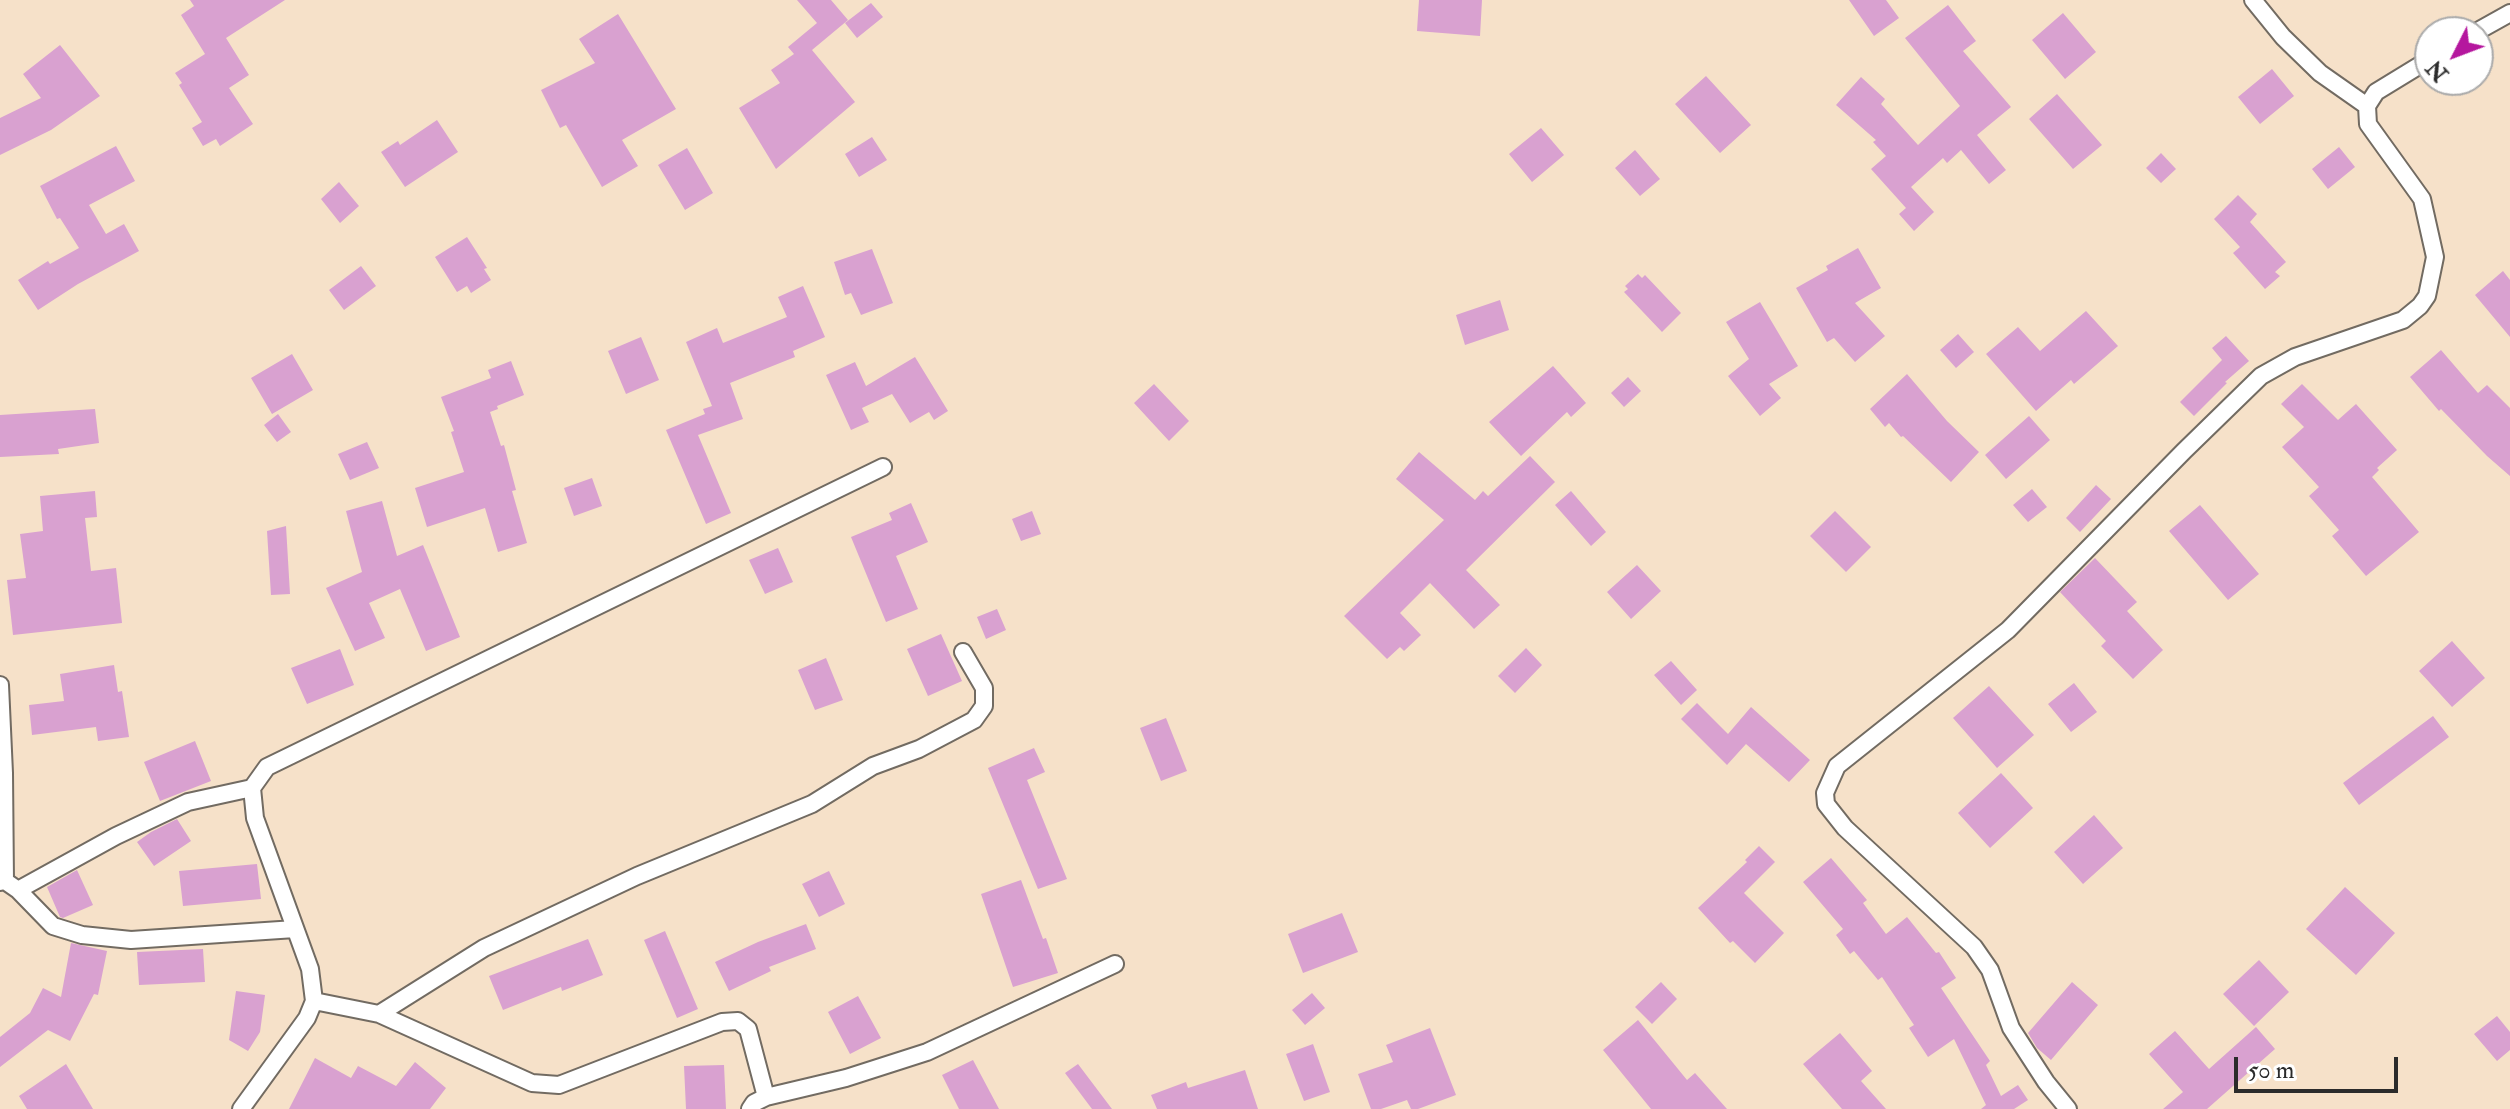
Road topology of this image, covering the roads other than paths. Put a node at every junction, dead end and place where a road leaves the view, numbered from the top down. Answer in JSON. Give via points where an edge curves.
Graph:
{"nodes":[{"id":1,"x":2253,"y":0,"type":"edge"},
{"id":2,"x":2414,"y":69,"type":"edge"},
{"id":3,"x":2367,"y":106,"type":"junction"},
{"id":4,"x":883,"y":467,"type":"dead end"},
{"id":5,"x":963,"y":652,"type":"dead end"},
{"id":6,"x":0,"y":685,"type":"edge"},
{"id":7,"x":252,"y":788,"type":"junction"},
{"id":8,"x":8,"y":884,"type":"edge"},
{"id":9,"x":295,"y":929,"type":"junction"},
{"id":10,"x":1115,"y":964,"type":"dead end"},
{"id":11,"x":314,"y":1001,"type":"junction"},
{"id":12,"x":379,"y":1014,"type":"junction"},
{"id":13,"x":766,"y":1097,"type":"junction"},
{"id":14,"x":241,"y":1109,"type":"edge"},
{"id":15,"x":750,"y":1109,"type":"edge"},
{"id":16,"x":2068,"y":1109,"type":"edge"}],
"edges":[{"from":1,"to":3,"type":"street","via":[[2320,73]]},
{"from":2,"to":3,"type":"street","via":[[2376,92]]},
{"from":3,"to":16,"type":"street","via":[[2368,124],[2422,199],[2435,257],[2420,306],[2403,320],[2295,357],[2261,376],[2008,630],[1837,766],[1825,793],[1826,804],[1845,828],[1974,947],[1990,970],[2011,1028]]},
{"from":4,"to":7,"type":"street","via":[[267,767]]},
{"from":5,"to":12,"type":"street","via":[[984,688],[984,706],[974,720],[873,766],[812,804],[637,876],[484,948]]},
{"from":6,"to":8,"type":"street"},
{"from":7,"to":8,"type":"street","via":[[188,802]]},
{"from":7,"to":9,"type":"street","via":[[255,818]]},
{"from":8,"to":9,"type":"street","via":[[53,926],[82,935],[131,940]]},
{"from":9,"to":11,"type":"street","via":[[310,969]]},
{"from":10,"to":13,"type":"street","via":[[927,1052]]},
{"from":11,"to":12,"type":"street"},
{"from":11,"to":14,"type":"street"},
{"from":12,"to":13,"type":"street","via":[[532,1083],[559,1085],[722,1022],[738,1021],[748,1029]]},
{"from":13,"to":15,"type":"street"}]}
